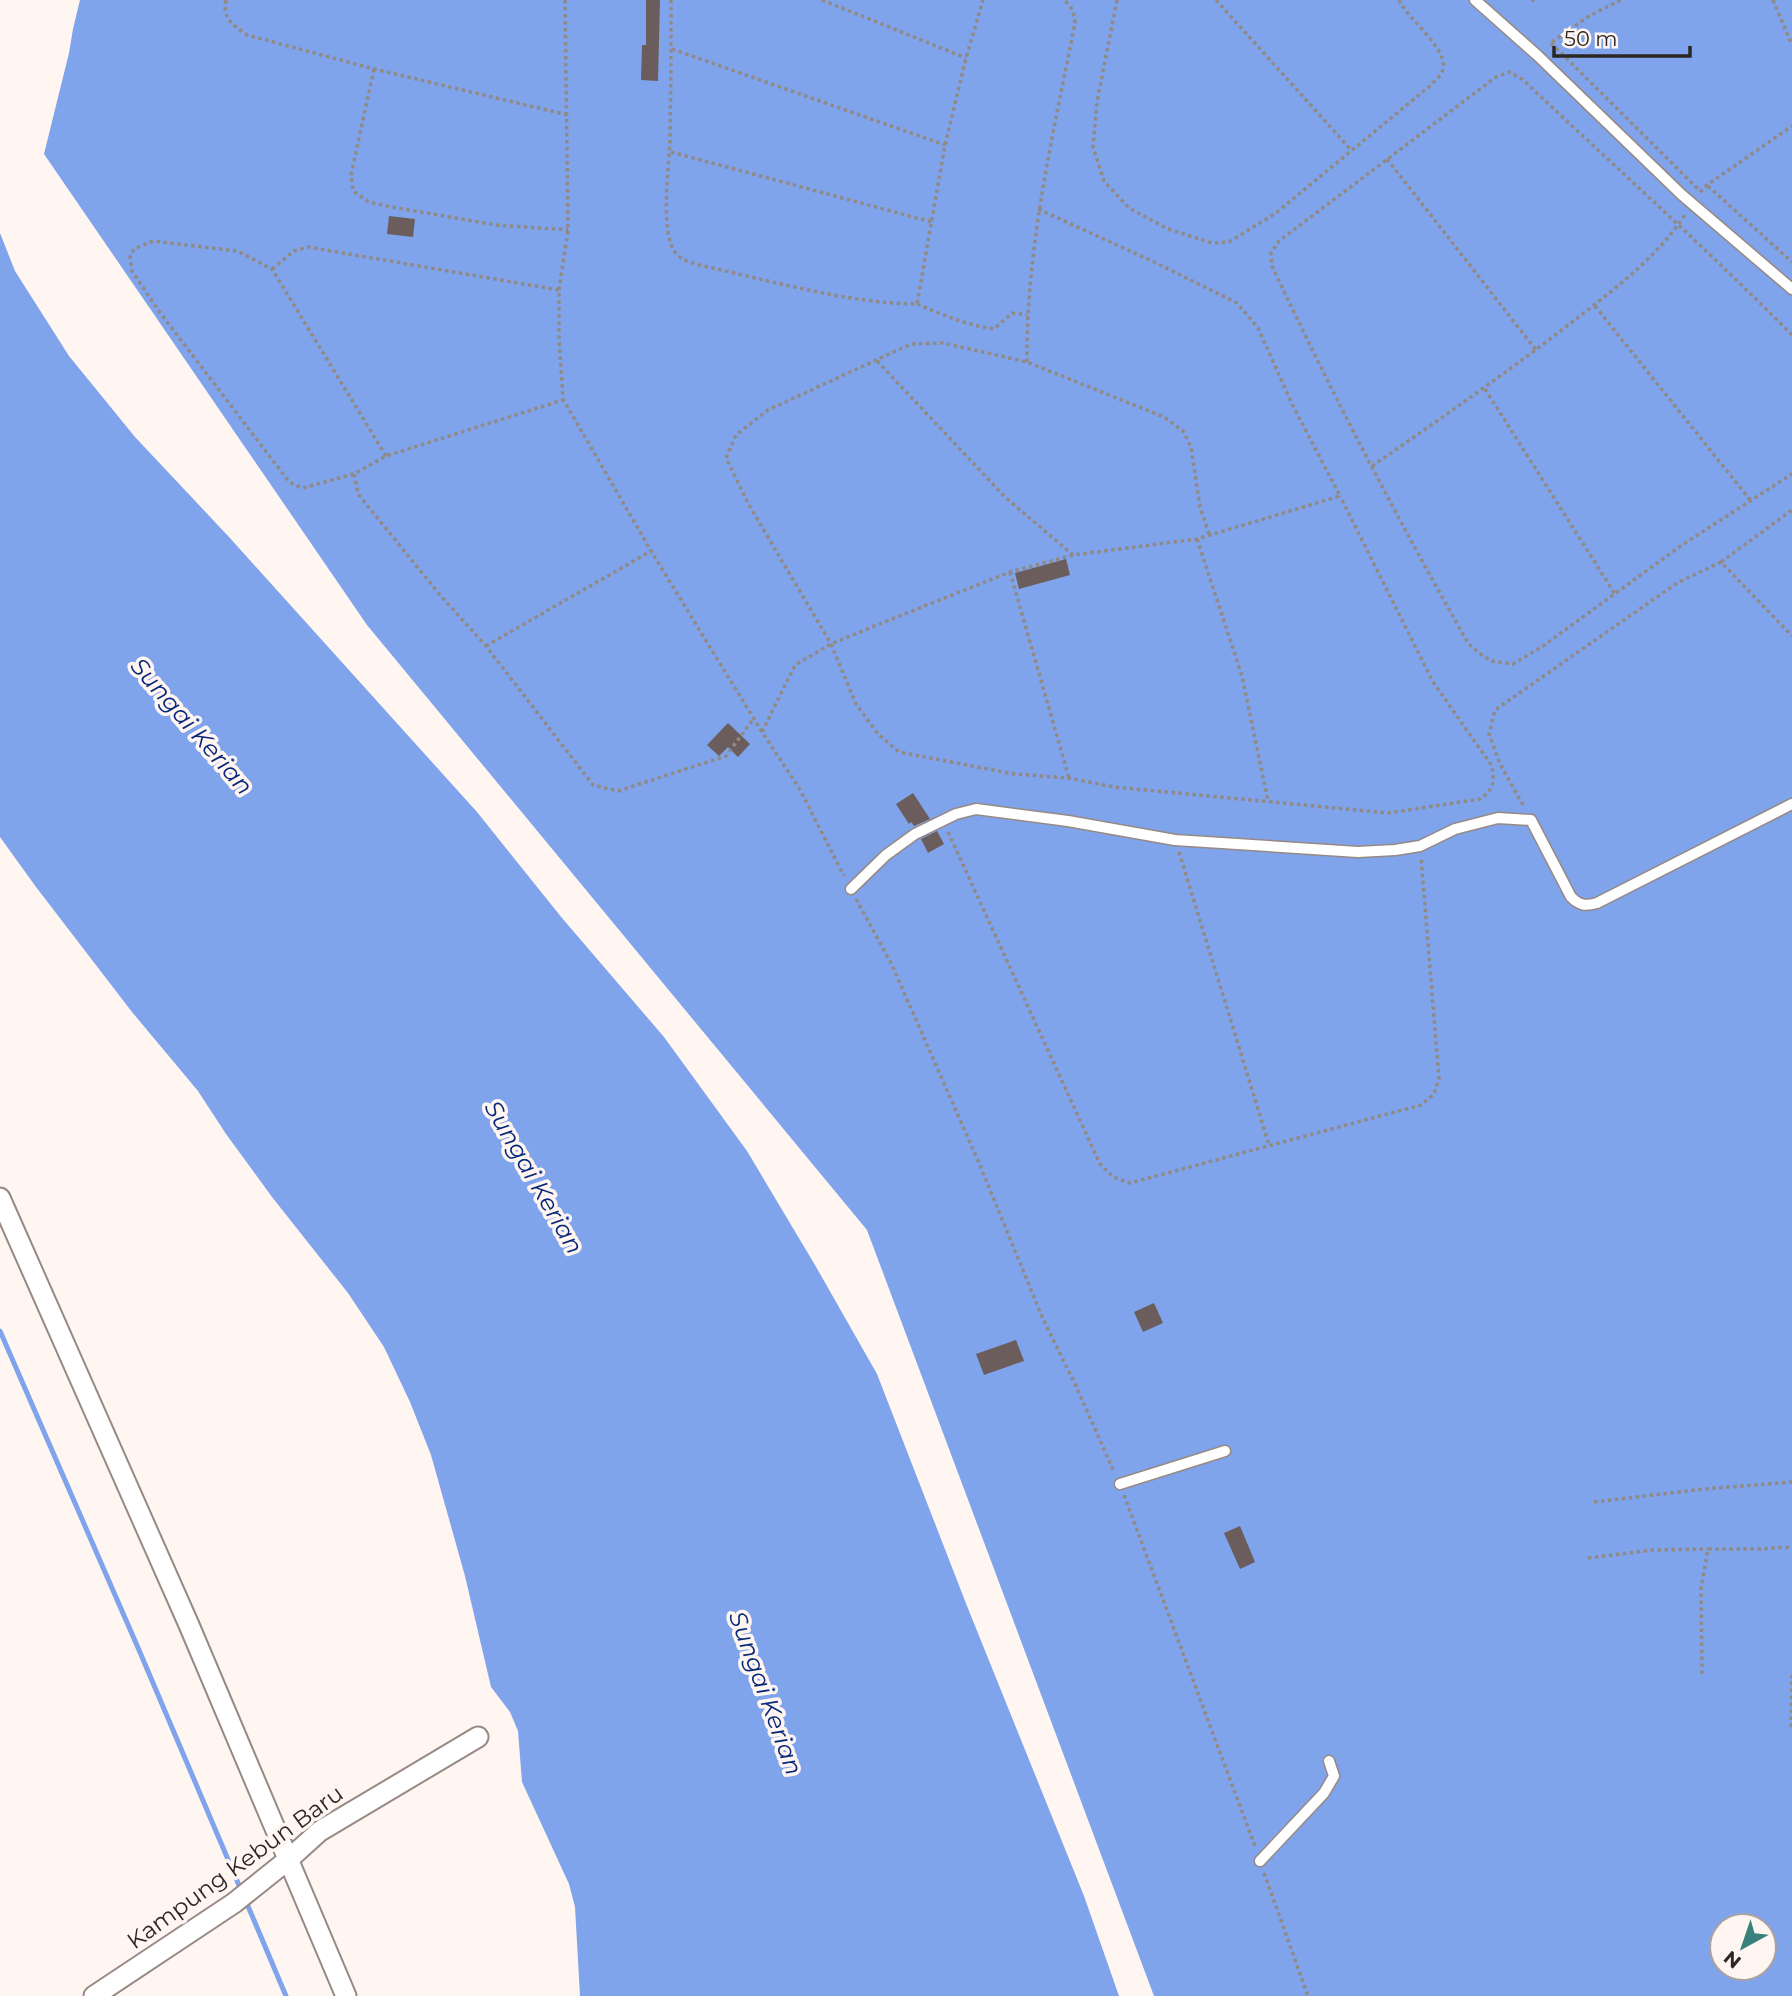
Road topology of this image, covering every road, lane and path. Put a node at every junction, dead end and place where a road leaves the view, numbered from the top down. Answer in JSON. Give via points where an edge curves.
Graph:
{"nodes":[{"id":1,"x":226,"y":0,"type":"edge"},
{"id":2,"x":565,"y":0,"type":"edge"},
{"id":3,"x":671,"y":0,"type":"edge"},
{"id":4,"x":822,"y":0,"type":"edge"},
{"id":5,"x":983,"y":0,"type":"edge"},
{"id":6,"x":1063,"y":0,"type":"edge"},
{"id":7,"x":1117,"y":0,"type":"edge"},
{"id":8,"x":1216,"y":0,"type":"edge"},
{"id":9,"x":1399,"y":0,"type":"edge"},
{"id":10,"x":1475,"y":0,"type":"edge"},
{"id":11,"x":1621,"y":0,"type":"edge"},
{"id":12,"x":1773,"y":0,"type":"edge"},
{"id":13,"x":1551,"y":43,"type":"junction"},
{"id":14,"x":1792,"y":45,"type":"edge"},
{"id":15,"x":671,"y":49,"type":"junction"},
{"id":16,"x":1537,"y":55,"type":"junction"},
{"id":17,"x":966,"y":58,"type":"junction"},
{"id":18,"x":374,"y":69,"type":"junction"},
{"id":19,"x":568,"y":115,"type":"junction"},
{"id":20,"x":1792,"y":126,"type":"edge"},
{"id":21,"x":945,"y":145,"type":"junction"},
{"id":22,"x":1352,"y":151,"type":"junction"},
{"id":23,"x":670,"y":152,"type":"junction"},
{"id":24,"x":1387,"y":159,"type":"junction"},
{"id":25,"x":1707,"y":185,"type":"junction"},
{"id":26,"x":1701,"y":191,"type":"junction"},
{"id":27,"x":1692,"y":204,"type":"junction"},
{"id":28,"x":1038,"y":209,"type":"junction"},
{"id":29,"x":932,"y":222,"type":"junction"},
{"id":30,"x":1678,"y":226,"type":"junction"},
{"id":31,"x":568,"y":230,"type":"junction"},
{"id":32,"x":1792,"y":262,"type":"edge"},
{"id":33,"x":272,"y":269,"type":"junction"},
{"id":34,"x":1792,"y":289,"type":"edge"},
{"id":35,"x":559,"y":290,"type":"junction"},
{"id":36,"x":917,"y":304,"type":"junction"},
{"id":37,"x":1594,"y":305,"type":"junction"},
{"id":38,"x":1027,"y":315,"type":"junction"},
{"id":39,"x":1792,"y":335,"type":"edge"},
{"id":40,"x":1536,"y":350,"type":"junction"},
{"id":41,"x":877,"y":360,"type":"junction"},
{"id":42,"x":1027,"y":362,"type":"junction"},
{"id":43,"x":1485,"y":389,"type":"junction"},
{"id":44,"x":564,"y":399,"type":"junction"},
{"id":45,"x":386,"y":456,"type":"junction"},
{"id":46,"x":1371,"y":467,"type":"junction"},
{"id":47,"x":354,"y":474,"type":"junction"},
{"id":48,"x":1792,"y":474,"type":"edge"},
{"id":49,"x":1339,"y":496,"type":"junction"},
{"id":50,"x":1751,"y":501,"type":"junction"},
{"id":51,"x":1792,"y":510,"type":"edge"},
{"id":52,"x":1209,"y":534,"type":"junction"},
{"id":53,"x":1197,"y":539,"type":"junction"},
{"id":54,"x":651,"y":551,"type":"junction"},
{"id":55,"x":1073,"y":555,"type":"junction"},
{"id":56,"x":1721,"y":562,"type":"junction"},
{"id":57,"x":1010,"y":572,"type":"junction"},
{"id":58,"x":1615,"y":594,"type":"junction"},
{"id":59,"x":1792,"y":636,"type":"edge"},
{"id":60,"x":831,"y":644,"type":"junction"},
{"id":61,"x":486,"y":646,"type":"junction"},
{"id":62,"x":754,"y":718,"type":"junction"},
{"id":63,"x":762,"y":732,"type":"junction"},
{"id":64,"x":1069,"y":778,"type":"junction"},
{"id":65,"x":1268,"y":801,"type":"junction"},
{"id":66,"x":1792,"y":804,"type":"edge"},
{"id":67,"x":943,"y":820,"type":"junction"},
{"id":68,"x":1531,"y":820,"type":"junction"},
{"id":69,"x":1175,"y":840,"type":"junction"},
{"id":70,"x":1420,"y":846,"type":"junction"},
{"id":71,"x":851,"y":889,"type":"junction"},
{"id":72,"x":1269,"y":1145,"type":"junction"},
{"id":73,"x":0,"y":1198,"type":"edge"},
{"id":74,"x":1225,"y":1451,"type":"dead end"},
{"id":75,"x":1792,"y":1482,"type":"edge"},
{"id":76,"x":1120,"y":1484,"type":"junction"},
{"id":77,"x":1594,"y":1502,"type":"dead end"},
{"id":78,"x":1792,"y":1547,"type":"edge"},
{"id":79,"x":1708,"y":1549,"type":"junction"},
{"id":80,"x":1588,"y":1558,"type":"dead end"},
{"id":81,"x":1702,"y":1674,"type":"dead end"},
{"id":82,"x":1792,"y":1675,"type":"edge"},
{"id":83,"x":1791,"y":1727,"type":"edge"},
{"id":84,"x":478,"y":1737,"type":"dead end"},
{"id":85,"x":1329,"y":1761,"type":"dead end"},
{"id":86,"x":289,"y":1859,"type":"junction"},
{"id":87,"x":1260,"y":1861,"type":"junction"},
{"id":88,"x":94,"y":1996,"type":"edge"},
{"id":89,"x":346,"y":1996,"type":"edge"},
{"id":90,"x":1308,"y":1996,"type":"edge"}],
"edges":[{"from":1,"to":18,"type":"path","via":[[224,9],[230,23],[247,34]]},
{"from":2,"to":19,"type":"path"},
{"from":3,"to":15,"type":"path"},
{"from":4,"to":17,"type":"path"},
{"from":5,"to":17,"type":"path"},
{"from":6,"to":28,"type":"path","via":[[1074,13],[1074,23]]},
{"from":7,"to":22,"type":"path","via":[[1093,147],[1104,181],[1129,208],[1168,229],[1212,243],[1229,242],[1276,214]]},
{"from":8,"to":22,"type":"path"},
{"from":9,"to":22,"type":"path","via":[[1436,46],[1444,61],[1443,72]]},
{"from":10,"to":16,"type":"lane"},
{"from":11,"to":13,"type":"path"},
{"from":12,"to":14,"type":"path"},
{"from":13,"to":16,"type":"path"},
{"from":13,"to":26,"type":"path"},
{"from":15,"to":21,"type":"path"},
{"from":15,"to":23,"type":"path"},
{"from":16,"to":27,"type":"lane"},
{"from":17,"to":21,"type":"path"},
{"from":18,"to":19,"type":"path"},
{"from":18,"to":31,"type":"path","via":[[351,175],[353,191],[369,202],[392,207],[496,225]]},
{"from":19,"to":31,"type":"path"},
{"from":20,"to":25,"type":"path"},
{"from":21,"to":29,"type":"path"},
{"from":23,"to":29,"type":"path"},
{"from":23,"to":36,"type":"path","via":[[667,223],[673,250],[683,260],[852,298]]},
{"from":24,"to":30,"type":"path","via":[[1509,72],[1522,79]]},
{"from":24,"to":40,"type":"path"},
{"from":24,"to":46,"type":"path","via":[[1279,241],[1271,253],[1277,279]]},
{"from":25,"to":26,"type":"path"},
{"from":25,"to":32,"type":"path"},
{"from":26,"to":27,"type":"path"},
{"from":27,"to":30,"type":"path"},
{"from":27,"to":34,"type":"lane"},
{"from":28,"to":38,"type":"path"},
{"from":28,"to":49,"type":"path","via":[[1237,303],[1258,328]]},
{"from":29,"to":36,"type":"path"},
{"from":30,"to":37,"type":"path","via":[[1660,249]]},
{"from":30,"to":39,"type":"path"},
{"from":31,"to":35,"type":"path"},
{"from":33,"to":35,"type":"path","via":[[294,251],[308,247]]},
{"from":33,"to":45,"type":"path"},
{"from":33,"to":47,"type":"path","via":[[237,251],[153,242],[134,249],[130,257],[132,271],[158,310],[287,479],[303,488]]},
{"from":35,"to":44,"type":"path"},
{"from":36,"to":38,"type":"path","via":[[952,320],[993,329],[1012,313]]},
{"from":37,"to":40,"type":"path"},
{"from":37,"to":50,"type":"path"},
{"from":38,"to":42,"type":"path"},
{"from":40,"to":43,"type":"path"},
{"from":41,"to":42,"type":"path","via":[[911,344],[943,343]]},
{"from":41,"to":55,"type":"path","via":[[1006,498]]},
{"from":41,"to":60,"type":"path","via":[[768,410],[736,435],[726,458]]},
{"from":42,"to":52,"type":"path","via":[[1164,417],[1183,430],[1191,447]]},
{"from":43,"to":46,"type":"path"},
{"from":43,"to":58,"type":"path"},
{"from":44,"to":45,"type":"path"},
{"from":44,"to":54,"type":"path"},
{"from":45,"to":47,"type":"path"},
{"from":46,"to":58,"type":"path","via":[[1468,643],[1491,662],[1513,664]]},
{"from":47,"to":61,"type":"path","via":[[358,494]]},
{"from":48,"to":50,"type":"path"},
{"from":49,"to":52,"type":"path"},
{"from":49,"to":65,"type":"path","via":[[1433,682],[1492,766],[1494,782],[1480,799],[1388,813]]},
{"from":50,"to":58,"type":"path"},
{"from":51,"to":56,"type":"path"},
{"from":52,"to":53,"type":"path"},
{"from":53,"to":55,"type":"path"},
{"from":53,"to":65,"type":"path","via":[[1242,676]]},
{"from":54,"to":61,"type":"path"},
{"from":54,"to":62,"type":"path"},
{"from":55,"to":57,"type":"path"},
{"from":56,"to":59,"type":"path"},
{"from":56,"to":68,"type":"path","via":[[1677,583],[1494,710],[1489,734]]},
{"from":57,"to":60,"type":"path"},
{"from":57,"to":64,"type":"path"},
{"from":60,"to":63,"type":"path","via":[[795,665]]},
{"from":60,"to":64,"type":"path","via":[[856,704],[878,734],[900,752],[1014,774]]},
{"from":61,"to":62,"type":"path","via":[[593,785],[618,791],[726,756]]},
{"from":62,"to":63,"type":"path"},
{"from":63,"to":71,"type":"path","via":[[799,788]]},
{"from":64,"to":65,"type":"path","via":[[1114,787]]},
{"from":66,"to":68,"type":"lane","via":[[1584,906],[1571,897]]},
{"from":67,"to":69,"type":"lane","via":[[976,809]]},
{"from":67,"to":71,"type":"lane","via":[[886,855]]},
{"from":67,"to":72,"type":"path","via":[[1100,1164],[1113,1177],[1130,1182]]},
{"from":68,"to":70,"type":"lane","via":[[1498,818],[1455,829]]},
{"from":69,"to":70,"type":"lane","via":[[1357,852]]},
{"from":69,"to":72,"type":"path"},
{"from":70,"to":72,"type":"path","via":[[1439,1079],[1434,1094],[1421,1105]]},
{"from":71,"to":76,"type":"path","via":[[891,963],[1043,1319]]},
{"from":73,"to":86,"type":"street"},
{"from":74,"to":76,"type":"lane"},
{"from":75,"to":77,"type":"path"},
{"from":76,"to":87,"type":"path"},
{"from":78,"to":79,"type":"path"},
{"from":79,"to":80,"type":"path"},
{"from":79,"to":81,"type":"path","via":[[1701,1589]]},
{"from":82,"to":83,"type":"path"},
{"from":84,"to":86,"type":"street","name":"Kampung Kebun Baru","via":[[320,1831]]},
{"from":85,"to":87,"type":"lane","via":[[1334,1776],[1324,1793]]},
{"from":86,"to":88,"type":"street","name":"Kampung Kebun Baru","via":[[234,1903]]},
{"from":86,"to":89,"type":"street"},
{"from":87,"to":90,"type":"path"}]}
